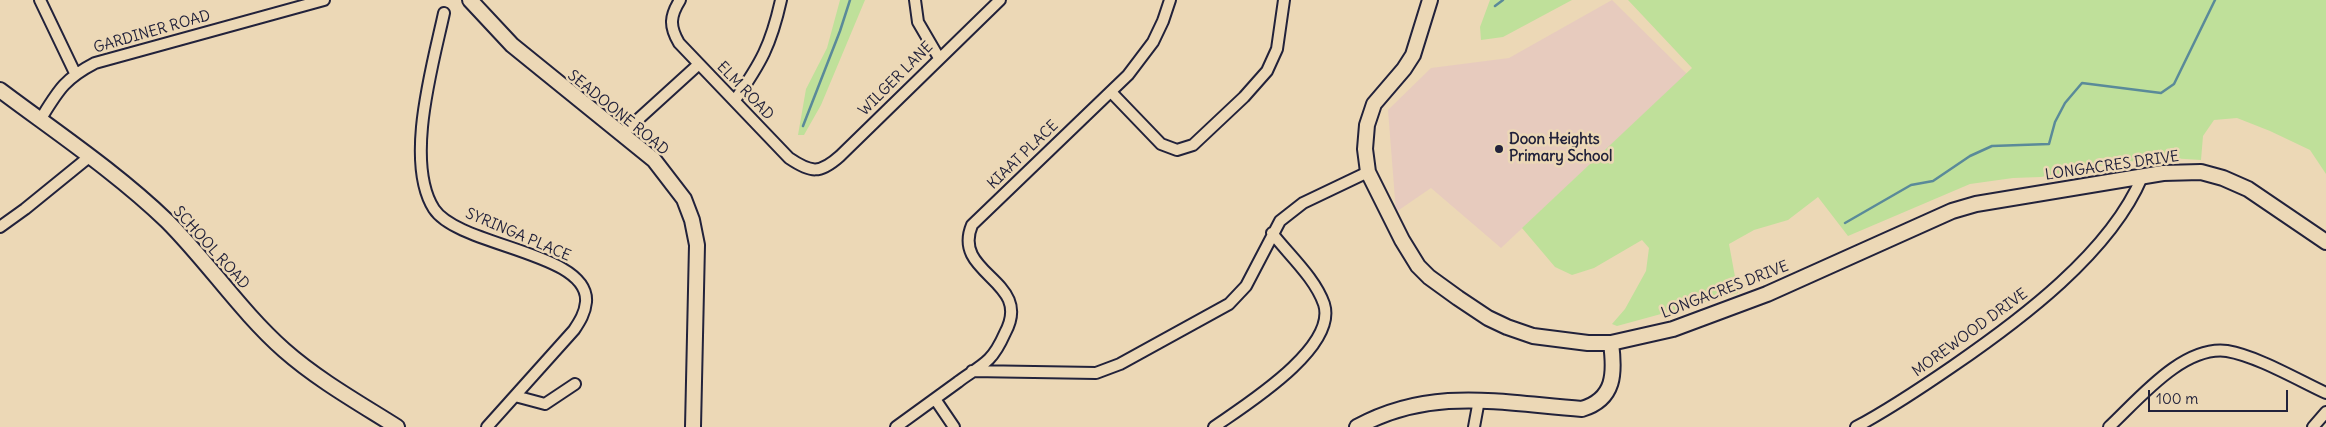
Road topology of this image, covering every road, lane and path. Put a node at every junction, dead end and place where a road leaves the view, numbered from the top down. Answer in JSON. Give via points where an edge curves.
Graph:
{"nodes":[{"id":1,"x":40,"y":0,"type":"edge"},
{"id":2,"x":324,"y":0,"type":"edge"},
{"id":3,"x":470,"y":0,"type":"edge"},
{"id":4,"x":680,"y":0,"type":"edge"},
{"id":5,"x":781,"y":0,"type":"edge"},
{"id":6,"x":915,"y":0,"type":"edge"},
{"id":7,"x":1000,"y":0,"type":"edge"},
{"id":8,"x":1170,"y":0,"type":"edge"},
{"id":9,"x":1284,"y":0,"type":"edge"},
{"id":10,"x":1430,"y":0,"type":"edge"},
{"id":11,"x":444,"y":12,"type":"dead end"},
{"id":12,"x":939,"y":58,"type":"junction"},
{"id":13,"x":699,"y":64,"type":"junction"},
{"id":14,"x":75,"y":73,"type":"junction"},
{"id":15,"x":0,"y":90,"type":"edge"},
{"id":16,"x":1111,"y":92,"type":"junction"},
{"id":17,"x":735,"y":100,"type":"junction"},
{"id":18,"x":40,"y":120,"type":"junction"},
{"id":19,"x":622,"y":134,"type":"junction"},
{"id":20,"x":89,"y":157,"type":"junction"},
{"id":21,"x":810,"y":170,"type":"joint"},
{"id":22,"x":1368,"y":172,"type":"junction"},
{"id":23,"x":2142,"y":177,"type":"junction"},
{"id":24,"x":0,"y":227,"type":"edge"},
{"id":25,"x":1272,"y":233,"type":"junction"},
{"id":26,"x":2326,"y":242,"type":"edge"},
{"id":27,"x":1611,"y":343,"type":"junction"},
{"id":28,"x":972,"y":371,"type":"junction"},
{"id":29,"x":575,"y":384,"type":"dead end"},
{"id":30,"x":2326,"y":393,"type":"edge"},
{"id":31,"x":514,"y":396,"type":"junction"},
{"id":32,"x":935,"y":399,"type":"junction"},
{"id":33,"x":1479,"y":400,"type":"junction"},
{"id":34,"x":2326,"y":412,"type":"edge"},
{"id":35,"x":397,"y":427,"type":"edge"},
{"id":36,"x":486,"y":427,"type":"edge"},
{"id":37,"x":694,"y":427,"type":"edge"},
{"id":38,"x":896,"y":427,"type":"edge"},
{"id":39,"x":954,"y":427,"type":"edge"},
{"id":40,"x":1214,"y":427,"type":"edge"},
{"id":41,"x":1357,"y":427,"type":"edge"},
{"id":42,"x":1474,"y":427,"type":"edge"},
{"id":43,"x":1856,"y":427,"type":"edge"},
{"id":44,"x":2109,"y":427,"type":"edge"},
{"id":45,"x":2313,"y":427,"type":"edge"}],
"edges":[{"from":1,"to":14,"type":"street"},
{"from":2,"to":14,"type":"street","name":"GARDINER ROAD","via":[[95,63]]},
{"from":3,"to":19,"type":"street","name":"SEADOONE ROAD","via":[[512,45]]},
{"from":4,"to":13,"type":"street","name":"ELM ROAD","via":[[674,10],[672,32]]},
{"from":5,"to":17,"type":"street","via":[[768,47]]},
{"from":6,"to":12,"type":"street","via":[[918,22]]},
{"from":7,"to":12,"type":"street","name":"WILGER LANE"},
{"from":8,"to":16,"type":"street","name":"KIAAT PLACE","via":[[1154,42]]},
{"from":9,"to":16,"type":"street","via":[[1277,49],[1267,71],[1193,145],[1177,150],[1161,144]]},
{"from":10,"to":22,"type":"street","name":"LONGACRES DRIVE","via":[[1413,55],[1374,104],[1367,125],[1365,149]]},
{"from":11,"to":31,"type":"street","name":"SYRINGA PLACE","via":[[424,112],[421,166],[434,210],[462,229],[572,274],[582,286],[586,300],[584,313],[574,330]]},
{"from":12,"to":21,"type":"street","name":"WILGER LANE","via":[[829,166]]},
{"from":13,"to":17,"type":"street","name":"ELM ROAD"},
{"from":13,"to":19,"type":"street"},
{"from":14,"to":18,"type":"street","name":"GARDINER ROAD","via":[[63,84]]},
{"from":15,"to":18,"type":"street","name":"SCHOOL ROAD"},
{"from":16,"to":28,"type":"street","name":"KIAAT PLACE","via":[[970,230],[968,246],[971,257],[1006,293],[1012,312],[1010,324],[988,359]]},
{"from":17,"to":21,"type":"street","name":"ELM ROAD","via":[[789,158]]},
{"from":18,"to":20,"type":"street","name":"SCHOOL ROAD"},
{"from":19,"to":37,"type":"street","name":"SEADOONE ROAD","via":[[654,160],[671,180],[684,199],[692,220],[697,246]]},
{"from":20,"to":24,"type":"street"},
{"from":20,"to":35,"type":"street","name":"SCHOOL ROAD","via":[[167,222],[284,349]]},
{"from":22,"to":25,"type":"street","via":[[1303,203],[1284,217]]},
{"from":22,"to":27,"type":"street","name":"LONGACRES DRIVE","via":[[1418,266],[1458,298],[1488,318],[1533,336]]},
{"from":23,"to":26,"type":"street","name":"LONGACRES DRIVE","via":[[2179,171],[2223,178],[2248,189]]},
{"from":23,"to":27,"type":"street","name":"LONGACRES DRIVE","via":[[1952,211],[1731,309],[1672,329]]},
{"from":23,"to":43,"type":"street","name":"MOREWOOD DRIVE","via":[[2118,218],[2066,278],[1999,335],[1898,405]]},
{"from":25,"to":28,"type":"street","via":[[1246,286],[1229,304],[1114,368],[1096,373]]},
{"from":25,"to":40,"type":"street","via":[[1317,289],[1324,306],[1320,335],[1296,365]]},
{"from":27,"to":33,"type":"street","via":[[1610,386],[1605,397],[1595,405],[1582,409]]},
{"from":28,"to":32,"type":"street","name":"KIAAT PLACE"},
{"from":29,"to":31,"type":"street","via":[[545,404]]},
{"from":30,"to":44,"type":"street","via":[[2245,356],[2210,351],[2184,361],[2168,373]]},
{"from":31,"to":36,"type":"street","name":"SYRINGA PLACE"},
{"from":32,"to":38,"type":"street","name":"KIAAT PLACE"},
{"from":32,"to":39,"type":"street"},
{"from":33,"to":41,"type":"street","via":[[1424,402],[1376,416]]},
{"from":33,"to":42,"type":"street"},
{"from":34,"to":45,"type":"street"}]}
